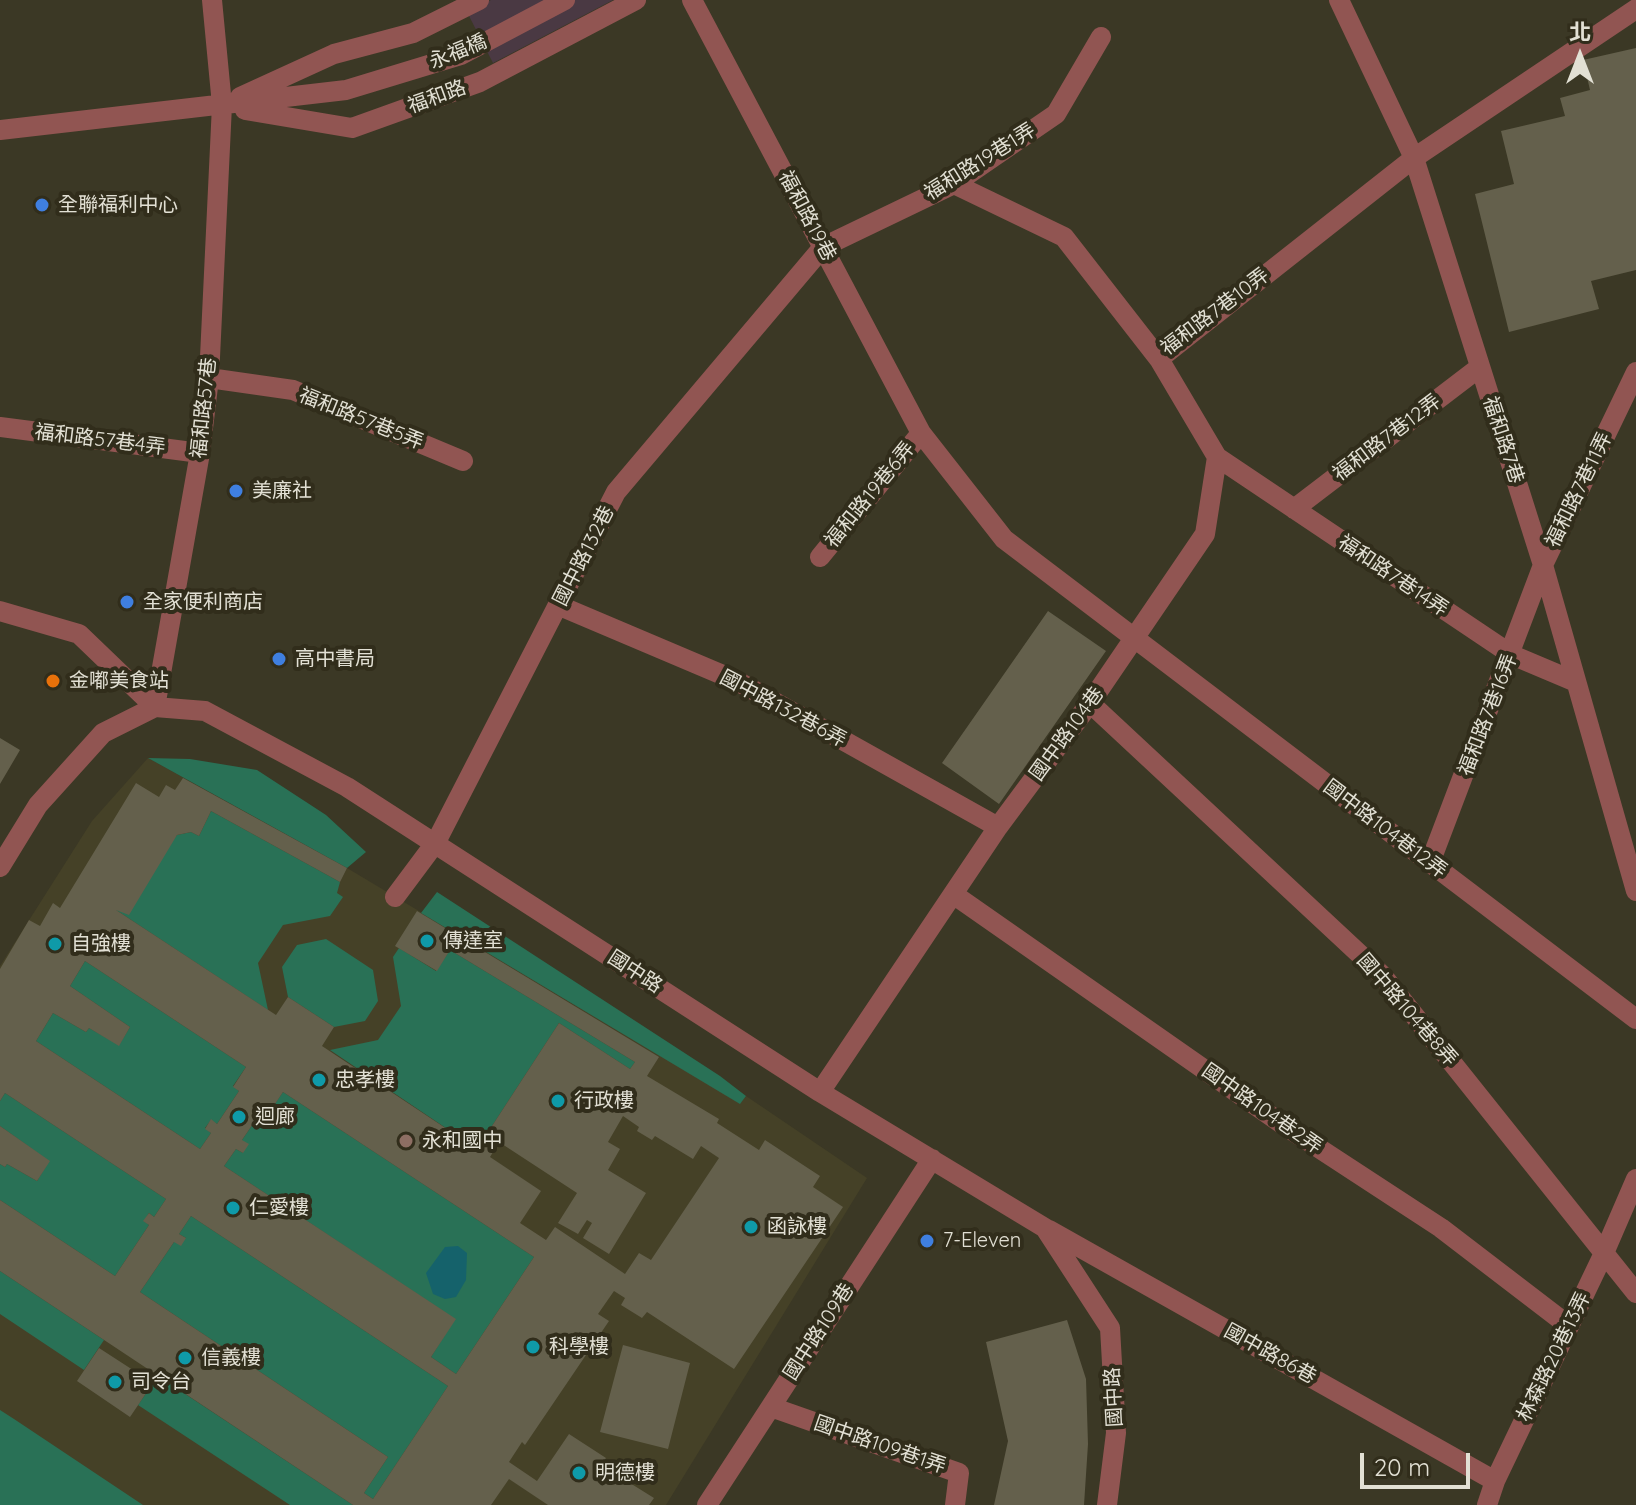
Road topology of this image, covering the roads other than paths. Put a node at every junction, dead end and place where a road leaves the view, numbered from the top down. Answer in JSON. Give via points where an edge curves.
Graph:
{"nodes":[{"id":1,"x":212,"y":0,"type":"edge"},
{"id":2,"x":479,"y":0,"type":"edge"},
{"id":3,"x":565,"y":0,"type":"edge"},
{"id":4,"x":636,"y":0,"type":"edge"},
{"id":5,"x":692,"y":0,"type":"edge"},
{"id":6,"x":1339,"y":0,"type":"edge"},
{"id":7,"x":1630,"y":0,"type":"edge"},
{"id":8,"x":1636,"y":10,"type":"edge"},
{"id":9,"x":1101,"y":37,"type":"dead end"},
{"id":10,"x":346,"y":90,"type":"joint"},
{"id":11,"x":222,"y":105,"type":"junction"},
{"id":12,"x":0,"y":130,"type":"edge"},
{"id":13,"x":1414,"y":158,"type":"junction"},
{"id":14,"x":954,"y":184,"type":"junction"},
{"id":15,"x":823,"y":247,"type":"junction"},
{"id":16,"x":1159,"y":359,"type":"junction"},
{"id":17,"x":1480,"y":367,"type":"junction"},
{"id":18,"x":1636,"y":372,"type":"edge"},
{"id":19,"x":209,"y":378,"type":"junction"},
{"id":20,"x":0,"y":427,"type":"edge"},
{"id":21,"x":921,"y":433,"type":"junction"},
{"id":22,"x":200,"y":453,"type":"junction"},
{"id":23,"x":1217,"y":457,"type":"junction"},
{"id":24,"x":463,"y":461,"type":"dead end"},
{"id":25,"x":1294,"y":509,"type":"junction"},
{"id":26,"x":820,"y":557,"type":"dead end"},
{"id":27,"x":1543,"y":565,"type":"junction"},
{"id":28,"x":560,"y":606,"type":"junction"},
{"id":29,"x":0,"y":611,"type":"edge"},
{"id":30,"x":1134,"y":640,"type":"junction"},
{"id":31,"x":1512,"y":655,"type":"junction"},
{"id":32,"x":1576,"y":682,"type":"junction"},
{"id":33,"x":1090,"y":703,"type":"junction"},
{"id":34,"x":155,"y":707,"type":"junction"},
{"id":35,"x":998,"y":827,"type":"junction"},
{"id":36,"x":436,"y":842,"type":"junction"},
{"id":37,"x":1430,"y":863,"type":"junction"},
{"id":38,"x":0,"y":867,"type":"edge"},
{"id":39,"x":1635,"y":884,"type":"edge"},
{"id":40,"x":953,"y":894,"type":"junction"},
{"id":41,"x":395,"y":897,"type":"dead end"},
{"id":42,"x":1636,"y":1019,"type":"edge"},
{"id":43,"x":820,"y":1092,"type":"junction"},
{"id":44,"x":932,"y":1159,"type":"junction"},
{"id":45,"x":1636,"y":1179,"type":"edge"},
{"id":46,"x":1045,"y":1228,"type":"junction"},
{"id":47,"x":1604,"y":1253,"type":"junction"},
{"id":48,"x":1636,"y":1293,"type":"edge"},
{"id":49,"x":1569,"y":1326,"type":"junction"},
{"id":50,"x":771,"y":1407,"type":"junction"},
{"id":51,"x":1495,"y":1481,"type":"junction"},
{"id":52,"x":707,"y":1505,"type":"edge"},
{"id":53,"x":955,"y":1505,"type":"edge"},
{"id":54,"x":1107,"y":1505,"type":"edge"},
{"id":55,"x":1487,"y":1505,"type":"edge"}],
"edges":[{"from":1,"to":11,"type":"street","name":"福和路57巷"},
{"from":2,"to":11,"type":"street","name":"福和路","via":[[413,33],[334,54]]},
{"from":3,"to":10,"type":"street","name":"永福橋","via":[[461,55]]},
{"from":4,"to":11,"type":"street","name":"福和路","via":[[480,82],[352,128]]},
{"from":5,"to":15,"type":"street","name":"福和路19巷"},
{"from":6,"to":13,"type":"street","name":"福和路7巷"},
{"from":7,"to":8,"type":"street"},
{"from":8,"to":13,"type":"street","name":"福和路7巷10弄"},
{"from":9,"to":14,"type":"street","name":"福和路19巷1弄","via":[[1056,114]]},
{"from":10,"to":11,"type":"street","name":"福和路"},
{"from":11,"to":12,"type":"street","name":"福和路"},
{"from":11,"to":19,"type":"street","name":"福和路57巷"},
{"from":13,"to":16,"type":"street","name":"福和路7巷10弄"},
{"from":13,"to":17,"type":"street","name":"福和路7巷"},
{"from":14,"to":15,"type":"street","name":"福和路19巷1弄"},
{"from":14,"to":16,"type":"street","name":"福和路7巷10弄","via":[[1064,237]]},
{"from":15,"to":21,"type":"street","name":"福和路19巷"},
{"from":15,"to":28,"type":"street","name":"國中路132巷","via":[[616,492]]},
{"from":16,"to":23,"type":"street"},
{"from":17,"to":25,"type":"street","name":"福和路7巷12弄"},
{"from":17,"to":27,"type":"street","name":"福和路7巷"},
{"from":18,"to":27,"type":"street","name":"福和路7巷11弄"},
{"from":19,"to":22,"type":"street","name":"福和路57巷"},
{"from":19,"to":24,"type":"street","name":"福和路57巷5弄","via":[[293,390]]},
{"from":20,"to":22,"type":"street","name":"福和路57巷4弄"},
{"from":21,"to":26,"type":"street","name":"福和路19巷6弄"},
{"from":21,"to":30,"type":"street","name":"福和路19巷","via":[[1004,539]]},
{"from":22,"to":34,"type":"street","name":"福和路57巷"},
{"from":23,"to":25,"type":"street","name":"福和路7巷14弄"},
{"from":23,"to":30,"type":"street","name":"國中路104巷","via":[[1205,534]]},
{"from":25,"to":31,"type":"street","name":"福和路7巷14弄"},
{"from":27,"to":31,"type":"street","name":"福和路7巷16弄"},
{"from":27,"to":32,"type":"street","name":"福和路7巷"},
{"from":28,"to":35,"type":"street","name":"國中路132巷6弄","via":[[737,681]]},
{"from":28,"to":36,"type":"street","name":"國中路132巷"},
{"from":29,"to":34,"type":"street","via":[[79,634]]},
{"from":30,"to":33,"type":"street","name":"國中路104巷"},
{"from":30,"to":37,"type":"street","name":"國中路104巷12弄"},
{"from":31,"to":32,"type":"street","name":"福和路7巷14弄"},
{"from":31,"to":37,"type":"street","name":"福和路7巷16弄"},
{"from":32,"to":39,"type":"street","name":"福和路7巷"},
{"from":33,"to":35,"type":"street","name":"國中路104巷"},
{"from":33,"to":47,"type":"street","name":"國中路104巷8弄","via":[[1382,975]]},
{"from":34,"to":36,"type":"street","name":"國中路","via":[[205,711]]},
{"from":34,"to":38,"type":"street","via":[[103,733],[38,805]]},
{"from":35,"to":40,"type":"street","name":"國中路104巷"},
{"from":36,"to":41,"type":"street","name":"國中路132巷"},
{"from":36,"to":43,"type":"street","name":"國中路"},
{"from":37,"to":42,"type":"street","name":"國中路104巷12弄"},
{"from":40,"to":43,"type":"street","name":"國中路104巷"},
{"from":40,"to":49,"type":"street","name":"國中路104巷2弄","via":[[1441,1228]]},
{"from":43,"to":44,"type":"street","name":"國中路"},
{"from":44,"to":46,"type":"street","name":"國中路"},
{"from":44,"to":50,"type":"street","name":"國中路109巷"},
{"from":45,"to":47,"type":"street"},
{"from":46,"to":51,"type":"street","name":"國中路86巷"},
{"from":46,"to":54,"type":"street","name":"國中路","via":[[1110,1328],[1116,1433]]},
{"from":47,"to":48,"type":"street","name":"國中路104巷8弄"},
{"from":47,"to":49,"type":"street","name":"林森路20巷13弄"},
{"from":49,"to":51,"type":"street","name":"林森路20巷13弄"},
{"from":50,"to":52,"type":"street","name":"國中路109巷"},
{"from":50,"to":53,"type":"street","name":"國中路109巷1弄","via":[[959,1473]]},
{"from":51,"to":55,"type":"street","name":"林森路20巷13弄"}]}
